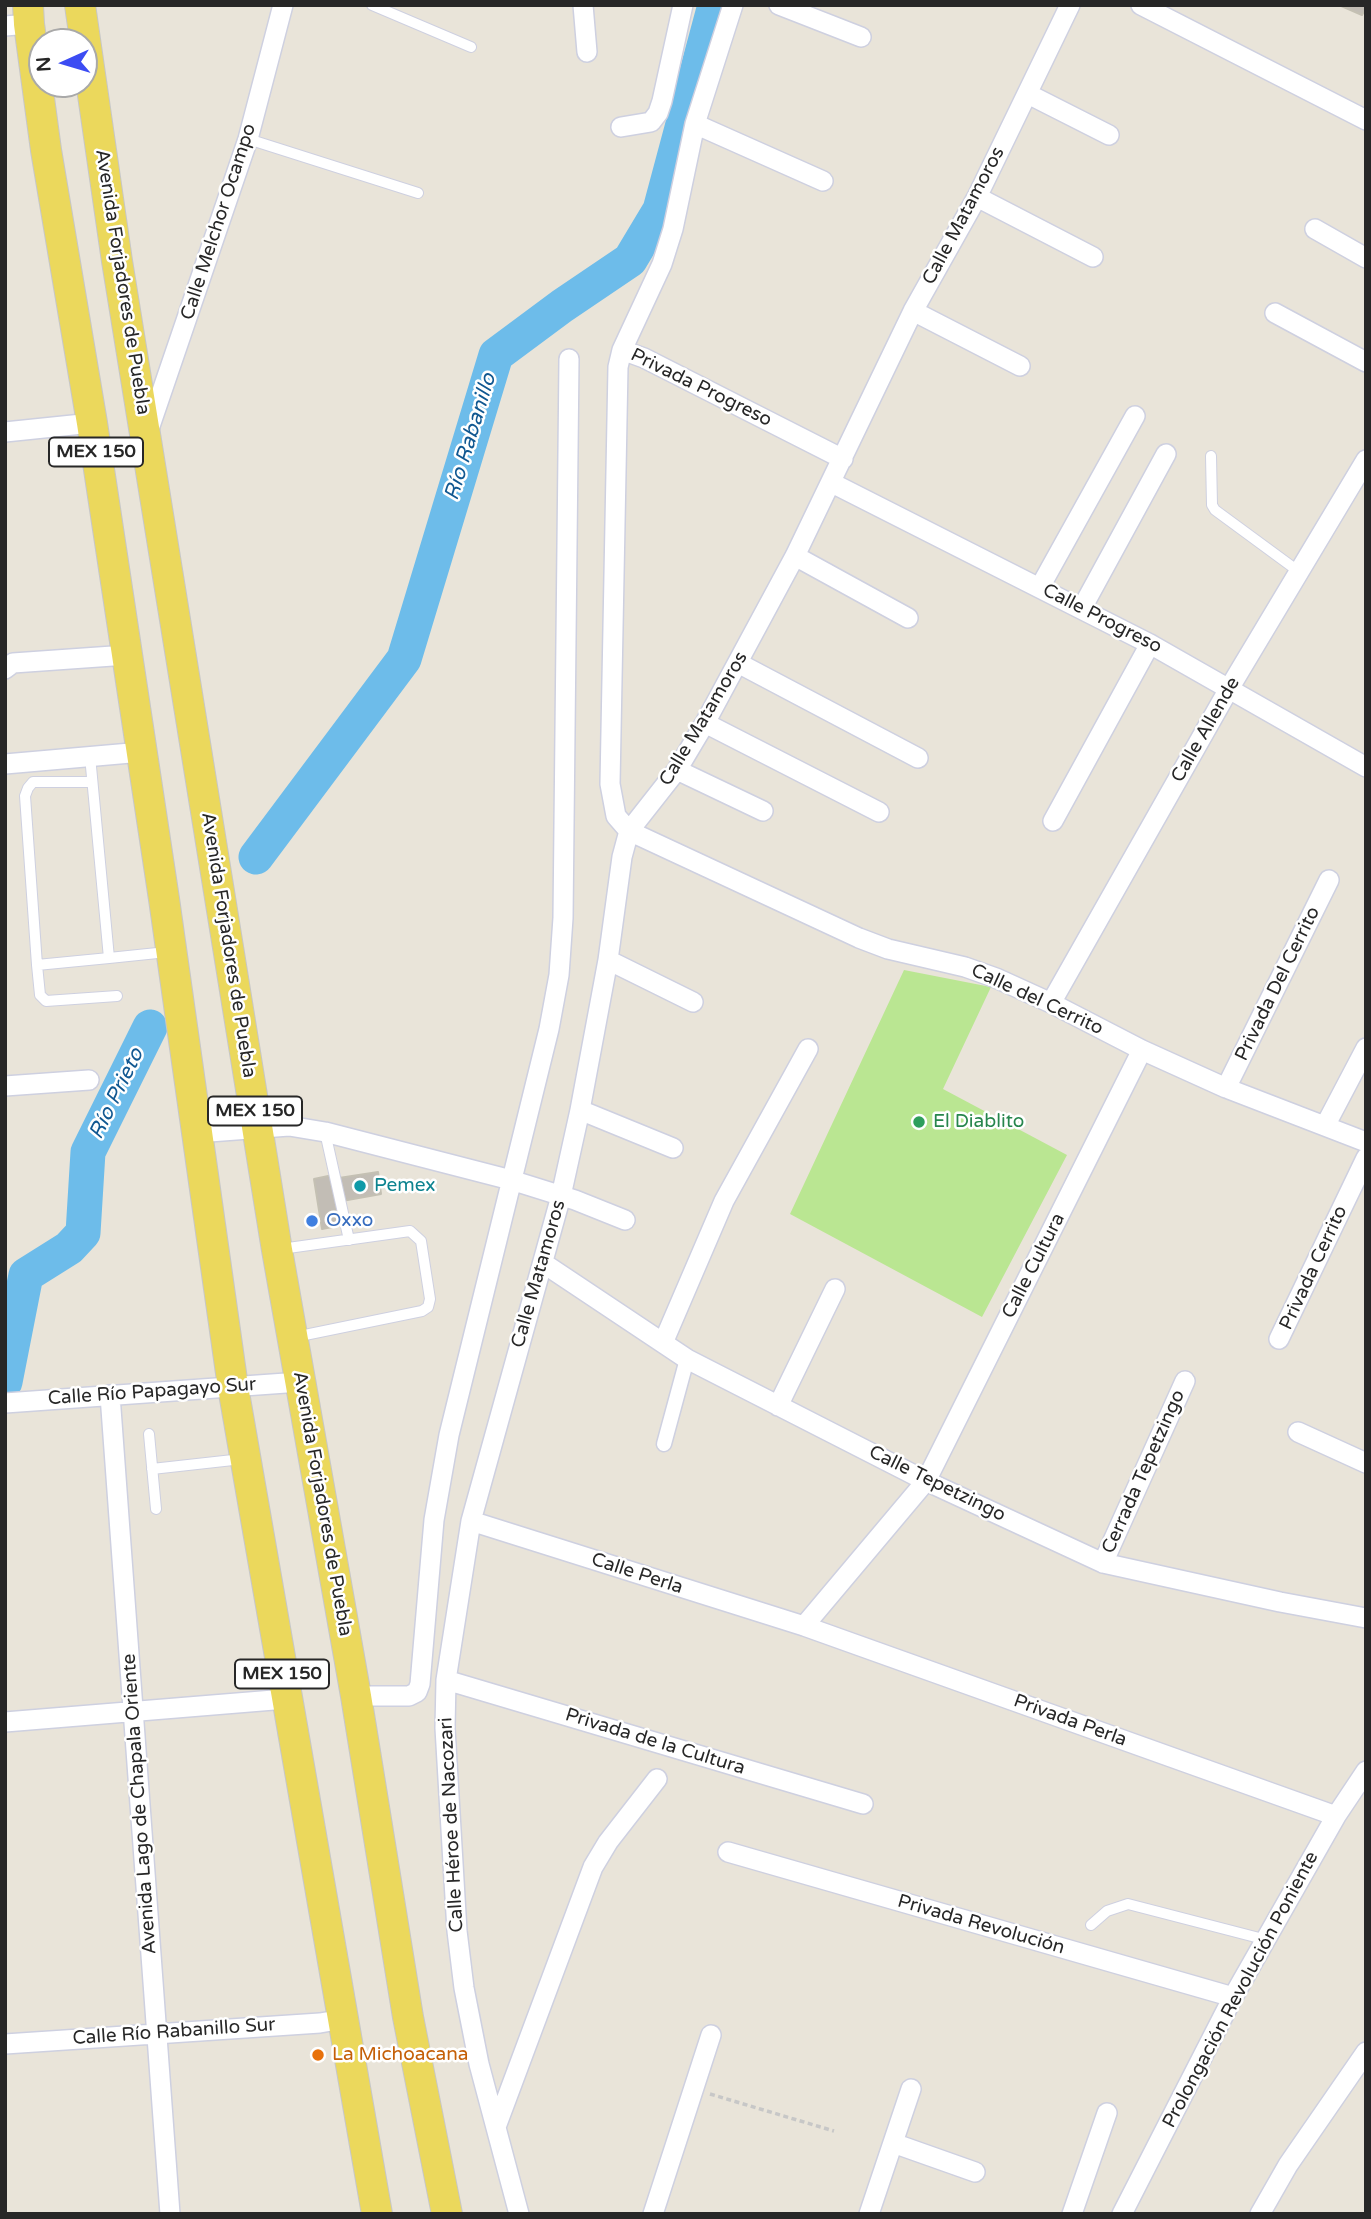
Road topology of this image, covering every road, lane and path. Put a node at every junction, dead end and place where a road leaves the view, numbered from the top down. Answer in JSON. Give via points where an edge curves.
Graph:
{"nodes":[{"id":1,"x":80,"y":5,"type":"edge"},
{"id":2,"x":283,"y":5,"type":"edge"},
{"id":3,"x":372,"y":5,"type":"edge"},
{"id":4,"x":583,"y":5,"type":"edge"},
{"id":5,"x":683,"y":5,"type":"edge"},
{"id":6,"x":733,"y":5,"type":"edge"},
{"id":7,"x":779,"y":5,"type":"edge"},
{"id":8,"x":1070,"y":5,"type":"edge"},
{"id":9,"x":1141,"y":5,"type":"edge"},
{"id":10,"x":21,"y":18,"type":"edge"},
{"id":11,"x":862,"y":37,"type":"dead end"},
{"id":12,"x":471,"y":47,"type":"dead end"},
{"id":13,"x":587,"y":52,"type":"dead end"},
{"id":14,"x":1028,"y":94,"type":"junction"},
{"id":15,"x":1366,"y":120,"type":"edge"},
{"id":16,"x":695,"y":124,"type":"junction"},
{"id":17,"x":621,"y":127,"type":"dead end"},
{"id":18,"x":1109,"y":135,"type":"dead end"},
{"id":19,"x":248,"y":139,"type":"junction"},
{"id":20,"x":823,"y":181,"type":"dead end"},
{"id":21,"x":418,"y":193,"type":"dead end"},
{"id":22,"x":977,"y":197,"type":"junction"},
{"id":23,"x":1315,"y":229,"type":"dead end"},
{"id":24,"x":1093,"y":257,"type":"dead end"},
{"id":25,"x":1366,"y":258,"type":"edge"},
{"id":26,"x":913,"y":311,"type":"junction"},
{"id":27,"x":1275,"y":313,"type":"dead end"},
{"id":28,"x":622,"y":350,"type":"junction"},
{"id":29,"x":569,"y":359,"type":"dead end"},
{"id":30,"x":1366,"y":362,"type":"edge"},
{"id":31,"x":1020,"y":366,"type":"dead end"},
{"id":32,"x":1135,"y":416,"type":"dead end"},
{"id":33,"x":92,"y":423,"type":"junction"},
{"id":34,"x":5,"y":432,"type":"edge"},
{"id":35,"x":146,"y":437,"type":"junction"},
{"id":36,"x":1166,"y":454,"type":"dead end"},
{"id":37,"x":1210,"y":456,"type":"dead end"},
{"id":38,"x":843,"y":458,"type":"junction"},
{"id":39,"x":1366,"y":460,"type":"edge"},
{"id":40,"x":832,"y":483,"type":"junction"},
{"id":41,"x":796,"y":556,"type":"junction"},
{"id":42,"x":1298,"y":571,"type":"junction"},
{"id":43,"x":1040,"y":587,"type":"junction"},
{"id":44,"x":1082,"y":608,"type":"junction"},
{"id":45,"x":908,"y":618,"type":"dead end"},
{"id":46,"x":1150,"y":643,"type":"junction"},
{"id":47,"x":127,"y":655,"type":"junction"},
{"id":48,"x":738,"y":663,"type":"junction"},
{"id":49,"x":5,"y":669,"type":"edge"},
{"id":50,"x":1230,"y":687,"type":"junction"},
{"id":51,"x":705,"y":723,"type":"junction"},
{"id":52,"x":142,"y":752,"type":"junction"},
{"id":53,"x":90,"y":755,"type":"junction"},
{"id":54,"x":918,"y":758,"type":"dead end"},
{"id":55,"x":5,"y":764,"type":"edge"},
{"id":56,"x":1366,"y":766,"type":"edge"},
{"id":57,"x":677,"y":770,"type":"junction"},
{"id":58,"x":91,"y":782,"type":"junction"},
{"id":59,"x":763,"y":811,"type":"dead end"},
{"id":60,"x":879,"y":812,"type":"dead end"},
{"id":61,"x":1053,"y":821,"type":"dead end"},
{"id":62,"x":629,"y":831,"type":"junction"},
{"id":63,"x":1329,"y":880,"type":"dead end"},
{"id":64,"x":171,"y":951,"type":"junction"},
{"id":65,"x":109,"y":958,"type":"junction"},
{"id":66,"x":608,"y":960,"type":"junction"},
{"id":67,"x":37,"y":965,"type":"junction"},
{"id":68,"x":117,"y":996,"type":"dead end"},
{"id":69,"x":693,"y":1002,"type":"dead end"},
{"id":70,"x":1051,"y":1003,"type":"junction"},
{"id":71,"x":1366,"y":1048,"type":"edge"},
{"id":72,"x":808,"y":1049,"type":"dead end"},
{"id":73,"x":1142,"y":1050,"type":"junction"},
{"id":74,"x":89,"y":1080,"type":"dead end"},
{"id":75,"x":5,"y":1086,"type":"edge"},
{"id":76,"x":1226,"y":1087,"type":"junction"},
{"id":77,"x":580,"y":1110,"type":"junction"},
{"id":78,"x":1325,"y":1126,"type":"junction"},
{"id":79,"x":258,"y":1128,"type":"junction"},
{"id":80,"x":325,"y":1132,"type":"junction"},
{"id":81,"x":196,"y":1133,"type":"junction"},
{"id":82,"x":1366,"y":1142,"type":"edge"},
{"id":83,"x":673,"y":1148,"type":"dead end"},
{"id":84,"x":1366,"y":1158,"type":"edge"},
{"id":85,"x":511,"y":1180,"type":"junction"},
{"id":86,"x":562,"y":1196,"type":"junction"},
{"id":87,"x":625,"y":1220,"type":"dead end"},
{"id":88,"x":349,"y":1240,"type":"junction"},
{"id":89,"x":277,"y":1250,"type":"junction"},
{"id":90,"x":543,"y":1263,"type":"junction"},
{"id":91,"x":835,"y":1289,"type":"dead end"},
{"id":92,"x":292,"y":1338,"type":"junction"},
{"id":93,"x":1279,"y":1339,"type":"dead end"},
{"id":94,"x":663,"y":1343,"type":"junction"},
{"id":95,"x":687,"y":1359,"type":"junction"},
{"id":96,"x":1185,"y":1381,"type":"dead end"},
{"id":97,"x":300,"y":1382,"type":"junction"},
{"id":98,"x":233,"y":1387,"type":"junction"},
{"id":99,"x":110,"y":1395,"type":"junction"},
{"id":100,"x":5,"y":1403,"type":"edge"},
{"id":101,"x":778,"y":1406,"type":"junction"},
{"id":102,"x":1298,"y":1432,"type":"dead end"},
{"id":103,"x":149,"y":1434,"type":"dead end"},
{"id":104,"x":664,"y":1444,"type":"dead end"},
{"id":105,"x":245,"y":1459,"type":"junction"},
{"id":106,"x":1366,"y":1464,"type":"edge"},
{"id":107,"x":152,"y":1469,"type":"junction"},
{"id":108,"x":926,"y":1481,"type":"junction"},
{"id":109,"x":156,"y":1509,"type":"dead end"},
{"id":110,"x":471,"y":1521,"type":"junction"},
{"id":111,"x":1103,"y":1563,"type":"junction"},
{"id":112,"x":1366,"y":1618,"type":"edge"},
{"id":113,"x":804,"y":1626,"type":"junction"},
{"id":114,"x":446,"y":1680,"type":"junction"},
{"id":115,"x":356,"y":1696,"type":"junction"},
{"id":116,"x":286,"y":1699,"type":"junction"},
{"id":117,"x":134,"y":1711,"type":"junction"},
{"id":118,"x":5,"y":1722,"type":"edge"},
{"id":119,"x":1366,"y":1770,"type":"edge"},
{"id":120,"x":657,"y":1779,"type":"dead end"},
{"id":121,"x":863,"y":1804,"type":"dead end"},
{"id":122,"x":1336,"y":1816,"type":"junction"},
{"id":123,"x":728,"y":1852,"type":"dead end"},
{"id":124,"x":1091,"y":1926,"type":"dead end"},
{"id":125,"x":1267,"y":1940,"type":"junction"},
{"id":126,"x":1233,"y":1997,"type":"junction"},
{"id":127,"x":343,"y":2019,"type":"junction"},
{"id":128,"x":156,"y":2033,"type":"junction"},
{"id":129,"x":711,"y":2035,"type":"dead end"},
{"id":130,"x":5,"y":2044,"type":"edge"},
{"id":131,"x":1366,"y":2052,"type":"edge"},
{"id":132,"x":911,"y":2089,"type":"dead end"},
{"id":133,"x":694,"y":2090,"type":"junction"},
{"id":134,"x":1107,"y":2113,"type":"dead end"},
{"id":135,"x":496,"y":2127,"type":"junction"},
{"id":136,"x":834,"y":2131,"type":"dead end"},
{"id":137,"x":893,"y":2143,"type":"junction"},
{"id":138,"x":975,"y":2172,"type":"dead end"},
{"id":139,"x":170,"y":2214,"type":"edge"},
{"id":140,"x":377,"y":2214,"type":"edge"},
{"id":141,"x":447,"y":2214,"type":"edge"},
{"id":142,"x":519,"y":2214,"type":"edge"},
{"id":143,"x":653,"y":2214,"type":"edge"},
{"id":144,"x":869,"y":2214,"type":"edge"},
{"id":145,"x":1072,"y":2214,"type":"edge"},
{"id":146,"x":1122,"y":2214,"type":"edge"},
{"id":147,"x":1260,"y":2214,"type":"edge"}],
"edges":[{"from":1,"to":35,"type":"main road","name":"Avenida Forjadores de Puebla","number":"MEX 150"},
{"from":2,"to":19,"type":"street","name":"Calle Melchor Ocampo"},
{"from":3,"to":12,"type":"lane"},
{"from":4,"to":13,"type":"street"},
{"from":5,"to":17,"type":"street","via":[[658,113],[651,122]]},
{"from":6,"to":16,"type":"street","name":"Privada Progreso"},
{"from":7,"to":11,"type":"street"},
{"from":8,"to":14,"type":"street","name":"Calle Matamoros"},
{"from":9,"to":15,"type":"street"},
{"from":10,"to":33,"type":"main road","number":"MEX 150"},
{"from":14,"to":18,"type":"street"},
{"from":14,"to":22,"type":"street","name":"Calle Matamoros"},
{"from":16,"to":20,"type":"street"},
{"from":16,"to":28,"type":"street","name":"Privada Progreso","via":[[662,264]]},
{"from":19,"to":21,"type":"lane"},
{"from":19,"to":35,"type":"street","name":"Calle Melchor Ocampo"},
{"from":22,"to":24,"type":"street"},
{"from":22,"to":26,"type":"street","name":"Calle Matamoros"},
{"from":23,"to":25,"type":"street"},
{"from":26,"to":31,"type":"street"},
{"from":26,"to":38,"type":"street","name":"Calle Matamoros"},
{"from":27,"to":30,"type":"street"},
{"from":28,"to":38,"type":"street","name":"Privada Progreso"},
{"from":28,"to":62,"type":"street","via":[[618,367],[610,784],[616,816]]},
{"from":29,"to":85,"type":"street","via":[[559,975]]},
{"from":32,"to":43,"type":"street"},
{"from":33,"to":34,"type":"street"},
{"from":33,"to":47,"type":"main road","number":"MEX 150"},
{"from":35,"to":79,"type":"main road","name":"Avenida Forjadores de Puebla","number":"MEX 150"},
{"from":36,"to":44,"type":"street"},
{"from":37,"to":42,"type":"lane","via":[[1215,510]]},
{"from":38,"to":40,"type":"street","name":"Calle Matamoros"},
{"from":39,"to":42,"type":"street","name":"Calle Allende"},
{"from":40,"to":41,"type":"street","name":"Calle Matamoros"},
{"from":40,"to":43,"type":"street","name":"Calle Progreso"},
{"from":41,"to":45,"type":"street"},
{"from":41,"to":48,"type":"street","name":"Calle Matamoros"},
{"from":42,"to":50,"type":"street","name":"Calle Allende"},
{"from":43,"to":44,"type":"street","name":"Calle Progreso"},
{"from":44,"to":46,"type":"street","name":"Calle Progreso"},
{"from":46,"to":50,"type":"street","name":"Calle Progreso"},
{"from":46,"to":61,"type":"street"},
{"from":47,"to":49,"type":"street","via":[[13,663]]},
{"from":47,"to":52,"type":"main road","number":"MEX 150"},
{"from":48,"to":51,"type":"street","name":"Calle Matamoros"},
{"from":48,"to":54,"type":"street"},
{"from":50,"to":56,"type":"street","name":"Calle Progreso"},
{"from":50,"to":70,"type":"street","name":"Calle Allende"},
{"from":51,"to":57,"type":"street","name":"Calle Matamoros"},
{"from":51,"to":60,"type":"street"},
{"from":52,"to":53,"type":"street"},
{"from":52,"to":64,"type":"main road","number":"MEX 150"},
{"from":53,"to":55,"type":"street"},
{"from":53,"to":58,"type":"lane"},
{"from":57,"to":59,"type":"street"},
{"from":57,"to":62,"type":"street","name":"Calle Matamoros"},
{"from":58,"to":65,"type":"lane"},
{"from":58,"to":67,"type":"lane","via":[[33,782],[25,796]]},
{"from":62,"to":66,"type":"street","name":"Calle Matamoros"},
{"from":62,"to":70,"type":"street","name":"Calle del Cerrito","via":[[859,938],[965,967]]},
{"from":63,"to":76,"type":"street","name":"Privada Del Cerrito"},
{"from":64,"to":65,"type":"lane"},
{"from":64,"to":81,"type":"main road","number":"MEX 150"},
{"from":65,"to":67,"type":"lane"},
{"from":66,"to":69,"type":"street"},
{"from":66,"to":77,"type":"street","name":"Calle Matamoros"},
{"from":67,"to":68,"type":"lane","via":[[40,995],[46,1001]]},
{"from":70,"to":73,"type":"street","name":"Calle del Cerrito"},
{"from":71,"to":78,"type":"street"},
{"from":72,"to":94,"type":"street","via":[[724,1201]]},
{"from":73,"to":76,"type":"street","name":"Calle del Cerrito"},
{"from":73,"to":108,"type":"street","name":"Calle Cultura"},
{"from":74,"to":75,"type":"street"},
{"from":76,"to":78,"type":"street","name":"Calle del Cerrito"},
{"from":77,"to":83,"type":"street"},
{"from":77,"to":86,"type":"street","name":"Calle Matamoros"},
{"from":78,"to":82,"type":"street","name":"Calle del Cerrito"},
{"from":79,"to":80,"type":"street","via":[[289,1126]]},
{"from":79,"to":81,"type":"street"},
{"from":79,"to":89,"type":"main road","name":"Avenida Forjadores de Puebla","number":"MEX 150"},
{"from":80,"to":85,"type":"street"},
{"from":80,"to":88,"type":"lane"},
{"from":81,"to":98,"type":"main road","number":"MEX 150"},
{"from":84,"to":93,"type":"street","name":"Privada Cerrito"},
{"from":85,"to":86,"type":"street"},
{"from":85,"to":115,"type":"street","via":[[449,1435],[435,1520],[420,1684],[409,1696]]},
{"from":86,"to":87,"type":"street"},
{"from":86,"to":90,"type":"street","name":"Calle Matamoros"},
{"from":88,"to":89,"type":"lane"},
{"from":88,"to":92,"type":"lane","via":[[410,1231],[417,1236],[428,1307]]},
{"from":89,"to":92,"type":"main road","name":"Avenida Forjadores de Puebla","number":"MEX 150"},
{"from":90,"to":94,"type":"street","name":"Calle Tepetzingo"},
{"from":90,"to":110,"type":"street","name":"Calle Matamoros"},
{"from":91,"to":101,"type":"street"},
{"from":92,"to":97,"type":"main road","name":"Avenida Forjadores de Puebla","number":"MEX 150"},
{"from":94,"to":95,"type":"street","name":"Calle Tepetzingo"},
{"from":95,"to":101,"type":"street","name":"Calle Tepetzingo"},
{"from":95,"to":104,"type":"street"},
{"from":96,"to":111,"type":"street","name":"Cerrada Tepetzingo"},
{"from":97,"to":98,"type":"street","name":"Calle Río Papagayo Sur"},
{"from":97,"to":115,"type":"main road","name":"Avenida Forjadores de Puebla","number":"MEX 150"},
{"from":98,"to":99,"type":"street","name":"Calle Río Papagayo Sur"},
{"from":98,"to":105,"type":"main road","number":"MEX 150"},
{"from":99,"to":100,"type":"street","name":"Calle Río Papagayo Sur"},
{"from":99,"to":117,"type":"street","name":"Avenida Lago de Chapala Oriente"},
{"from":101,"to":108,"type":"street","name":"Calle Tepetzingo"},
{"from":102,"to":106,"type":"street"},
{"from":103,"to":107,"type":"lane"},
{"from":105,"to":107,"type":"lane"},
{"from":105,"to":116,"type":"main road","number":"MEX 150"},
{"from":107,"to":109,"type":"lane"},
{"from":108,"to":111,"type":"street","name":"Calle Tepetzingo"},
{"from":108,"to":113,"type":"street","name":"Calle Cultura"},
{"from":110,"to":113,"type":"street","name":"Calle Perla"},
{"from":110,"to":114,"type":"street","name":"Calle Héroe de Nacozari"},
{"from":111,"to":112,"type":"street","name":"Calle Tepetzingo"},
{"from":113,"to":122,"type":"street","name":"Privada Perla"},
{"from":114,"to":121,"type":"street","name":"Privada de la Cultura"},
{"from":114,"to":135,"type":"street","name":"Calle Héroe de Nacozari","via":[[457,1931],[479,2064]]},
{"from":115,"to":141,"type":"main road","name":"Avenida Forjadores de Puebla","number":"MEX 150","via":[[408,2017]]},
{"from":116,"to":117,"type":"street"},
{"from":116,"to":127,"type":"main road","number":"MEX 150"},
{"from":117,"to":118,"type":"street"},
{"from":117,"to":128,"type":"street","name":"Avenida Lago de Chapala Oriente"},
{"from":119,"to":122,"type":"street","name":"Prolongación Revolución Poniente"},
{"from":120,"to":135,"type":"street","name":"Privada de la Cultura","via":[[593,1867]]},
{"from":122,"to":125,"type":"street","name":"Prolongación Revolución Poniente"},
{"from":123,"to":126,"type":"street","name":"Privada Revolución"},
{"from":124,"to":125,"type":"lane","via":[[1107,1911],[1128,1903]]},
{"from":125,"to":126,"type":"street","name":"Prolongación Revolución Poniente"},
{"from":126,"to":146,"type":"street","name":"Prolongación Revolución Poniente"},
{"from":127,"to":128,"type":"street","name":"Calle Río Rabanillo Sur"},
{"from":127,"to":140,"type":"main road","number":"MEX 150"},
{"from":128,"to":130,"type":"street","name":"Calle Río Rabanillo Sur"},
{"from":128,"to":139,"type":"street","name":"Avenida Lago de Chapala Oriente"},
{"from":129,"to":133,"type":"street"},
{"from":131,"to":147,"type":"street"},
{"from":132,"to":137,"type":"street"},
{"from":133,"to":136,"type":"path"},
{"from":133,"to":143,"type":"street"},
{"from":134,"to":145,"type":"street"},
{"from":135,"to":142,"type":"street","name":"Calle Héroe de Nacozari"},
{"from":137,"to":138,"type":"street"},
{"from":137,"to":144,"type":"street"}]}
